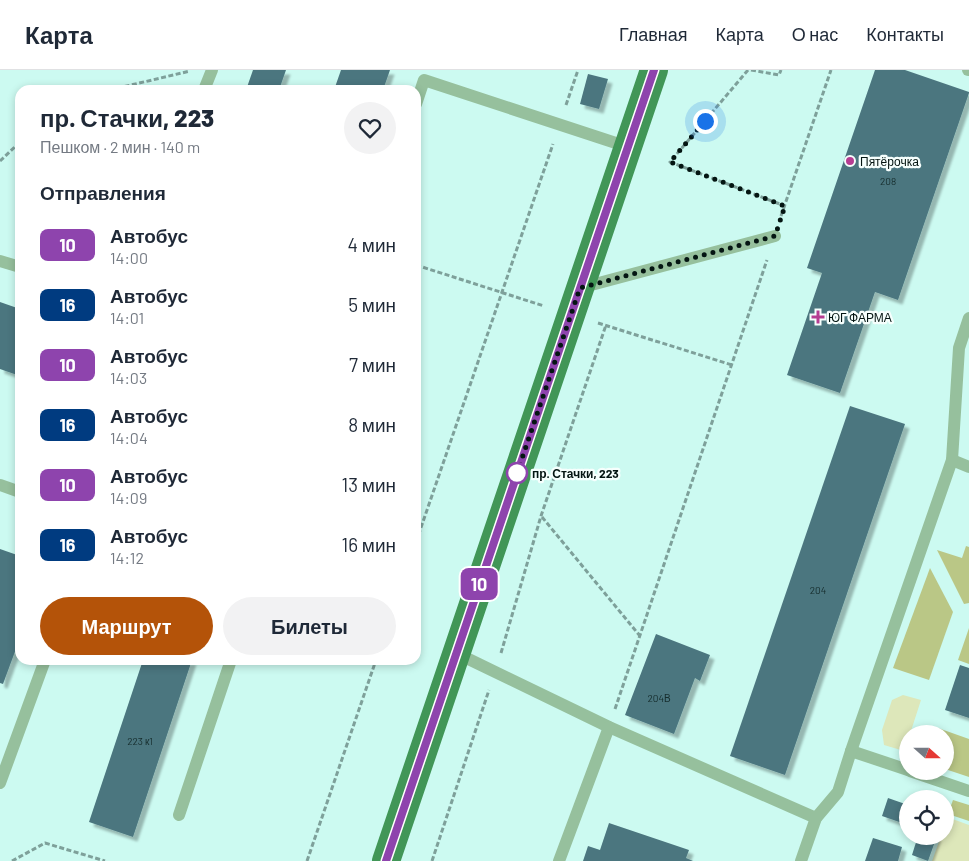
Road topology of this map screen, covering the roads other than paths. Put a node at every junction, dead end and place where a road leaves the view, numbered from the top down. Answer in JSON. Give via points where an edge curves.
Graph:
{"nodes":[{"id":1,"x":212,"y":70,"type":"edge"},
{"id":2,"x":654,"y":70,"type":"edge"},
{"id":3,"x":206,"y":85,"type":"edge"},
{"id":4,"x":421,"y":89,"type":"edge"},
{"id":5,"x":628,"y":146,"type":"junction"},
{"id":6,"x":775,"y":236,"type":"road end"},
{"id":7,"x":0,"y":261,"type":"edge"},
{"id":8,"x":15,"y":266,"type":"edge"},
{"id":9,"x":580,"y":288,"type":"junction"},
{"id":10,"x":969,"y":318,"type":"edge"},
{"id":11,"x":952,"y":460,"type":"junction"},
{"id":12,"x":969,"y":467,"type":"edge"},
{"id":13,"x":0,"y":485,"type":"edge"},
{"id":14,"x":15,"y":490,"type":"edge"},
{"id":15,"x":456,"y":654,"type":"junction"},
{"id":16,"x":42,"y":665,"type":"edge"},
{"id":17,"x":229,"y":665,"type":"edge"},
{"id":18,"x":609,"y":727,"type":"junction"},
{"id":19,"x":851,"y":751,"type":"junction"},
{"id":20,"x":899,"y":768,"type":"edge"},
{"id":21,"x":936,"y":780,"type":"edge"},
{"id":22,"x":0,"y":783,"type":"edge"},
{"id":23,"x":969,"y":791,"type":"edge"},
{"id":24,"x":179,"y":815,"type":"dead end"},
{"id":25,"x":816,"y":818,"type":"junction"},
{"id":26,"x":386,"y":861,"type":"edge"},
{"id":27,"x":559,"y":861,"type":"edge"},
{"id":28,"x":801,"y":861,"type":"edge"}],
"edges":[{"from":1,"to":3,"type":"lane"},
{"from":2,"to":5,"type":"main road"},
{"from":4,"to":5,"type":"lane","via":[[424,80]]},
{"from":5,"to":9,"type":"main road"},
{"from":6,"to":9,"type":"lane"},
{"from":7,"to":8,"type":"lane"},
{"from":9,"to":15,"type":"main road"},
{"from":10,"to":11,"type":"lane","via":[[959,348]]},
{"from":11,"to":12,"type":"lane"},
{"from":11,"to":19,"type":"lane"},
{"from":13,"to":14,"type":"lane"},
{"from":15,"to":18,"type":"lane"},
{"from":15,"to":26,"type":"main road"},
{"from":16,"to":22,"type":"lane"},
{"from":17,"to":24,"type":"lane"},
{"from":18,"to":25,"type":"lane"},
{"from":18,"to":27,"type":"lane"},
{"from":19,"to":20,"type":"lane"},
{"from":19,"to":25,"type":"lane","via":[[838,792]]},
{"from":21,"to":23,"type":"lane"},
{"from":25,"to":28,"type":"lane"}]}
